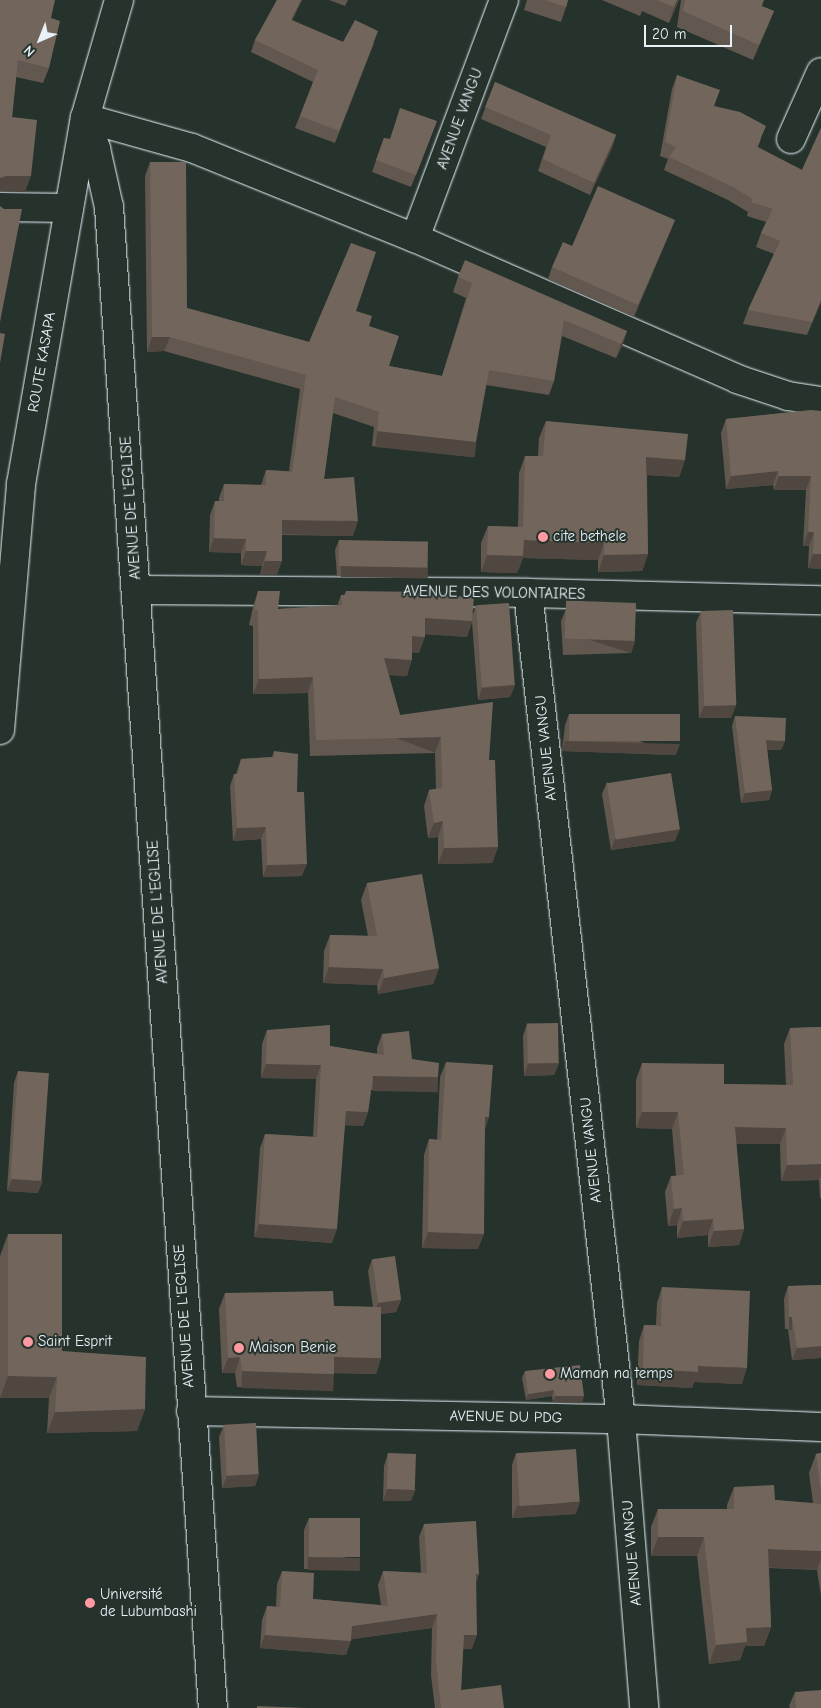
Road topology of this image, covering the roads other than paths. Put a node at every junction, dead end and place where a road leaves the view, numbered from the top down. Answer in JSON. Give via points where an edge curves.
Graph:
{"nodes":[{"id":1,"x":119,"y":0,"type":"edge"},
{"id":2,"x":504,"y":0,"type":"edge"},
{"id":3,"x":821,"y":72,"type":"edge"},
{"id":4,"x":85,"y":118,"type":"junction"},
{"id":5,"x":791,"y":139,"type":"dead end"},
{"id":6,"x":0,"y":208,"type":"edge"},
{"id":7,"x":69,"y":208,"type":"junction"},
{"id":8,"x":415,"y":238,"type":"junction"},
{"id":9,"x":821,"y":401,"type":"edge"},
{"id":10,"x":136,"y":590,"type":"junction"},
{"id":11,"x":528,"y":593,"type":"junction"},
{"id":12,"x":821,"y":600,"type":"edge"},
{"id":13,"x":0,"y":730,"type":"edge"},
{"id":14,"x":191,"y":1411,"type":"junction"},
{"id":15,"x":622,"y":1419,"type":"junction"},
{"id":16,"x":821,"y":1427,"type":"edge"},
{"id":17,"x":213,"y":1708,"type":"edge"},
{"id":18,"x":644,"y":1708,"type":"edge"}],
"edges":[{"from":1,"to":4,"type":"street","name":"ROUTE KASAPA"},
{"from":2,"to":8,"type":"street","name":"AVENUE VANGU"},
{"from":3,"to":5,"type":"street"},
{"from":4,"to":7,"type":"street","name":"ROUTE KASAPA"},
{"from":4,"to":8,"type":"street","via":[[192,148]]},
{"from":4,"to":10,"type":"street","name":"AVENUE DE L'EGLISE","via":[[96,149],[109,207]]},
{"from":6,"to":7,"type":"street"},
{"from":7,"to":13,"type":"street","name":"ROUTE KASAPA","via":[[21,484]]},
{"from":8,"to":9,"type":"street","via":[[737,379],[788,396]]},
{"from":10,"to":11,"type":"street","name":"AVENUE DES VOLONTAIRES"},
{"from":10,"to":14,"type":"street","name":"AVENUE DE L'EGLISE"},
{"from":11,"to":12,"type":"street","name":"AVENUE DES VOLONTAIRES"},
{"from":11,"to":15,"type":"street","name":"AVENUE VANGU"},
{"from":14,"to":15,"type":"street","name":"AVENUE DU PDG"},
{"from":14,"to":17,"type":"street","name":"AVENUE DE L'EGLISE"},
{"from":15,"to":16,"type":"street","name":"AVENUE DU PDG"},
{"from":15,"to":18,"type":"street","name":"AVENUE VANGU"}]}
